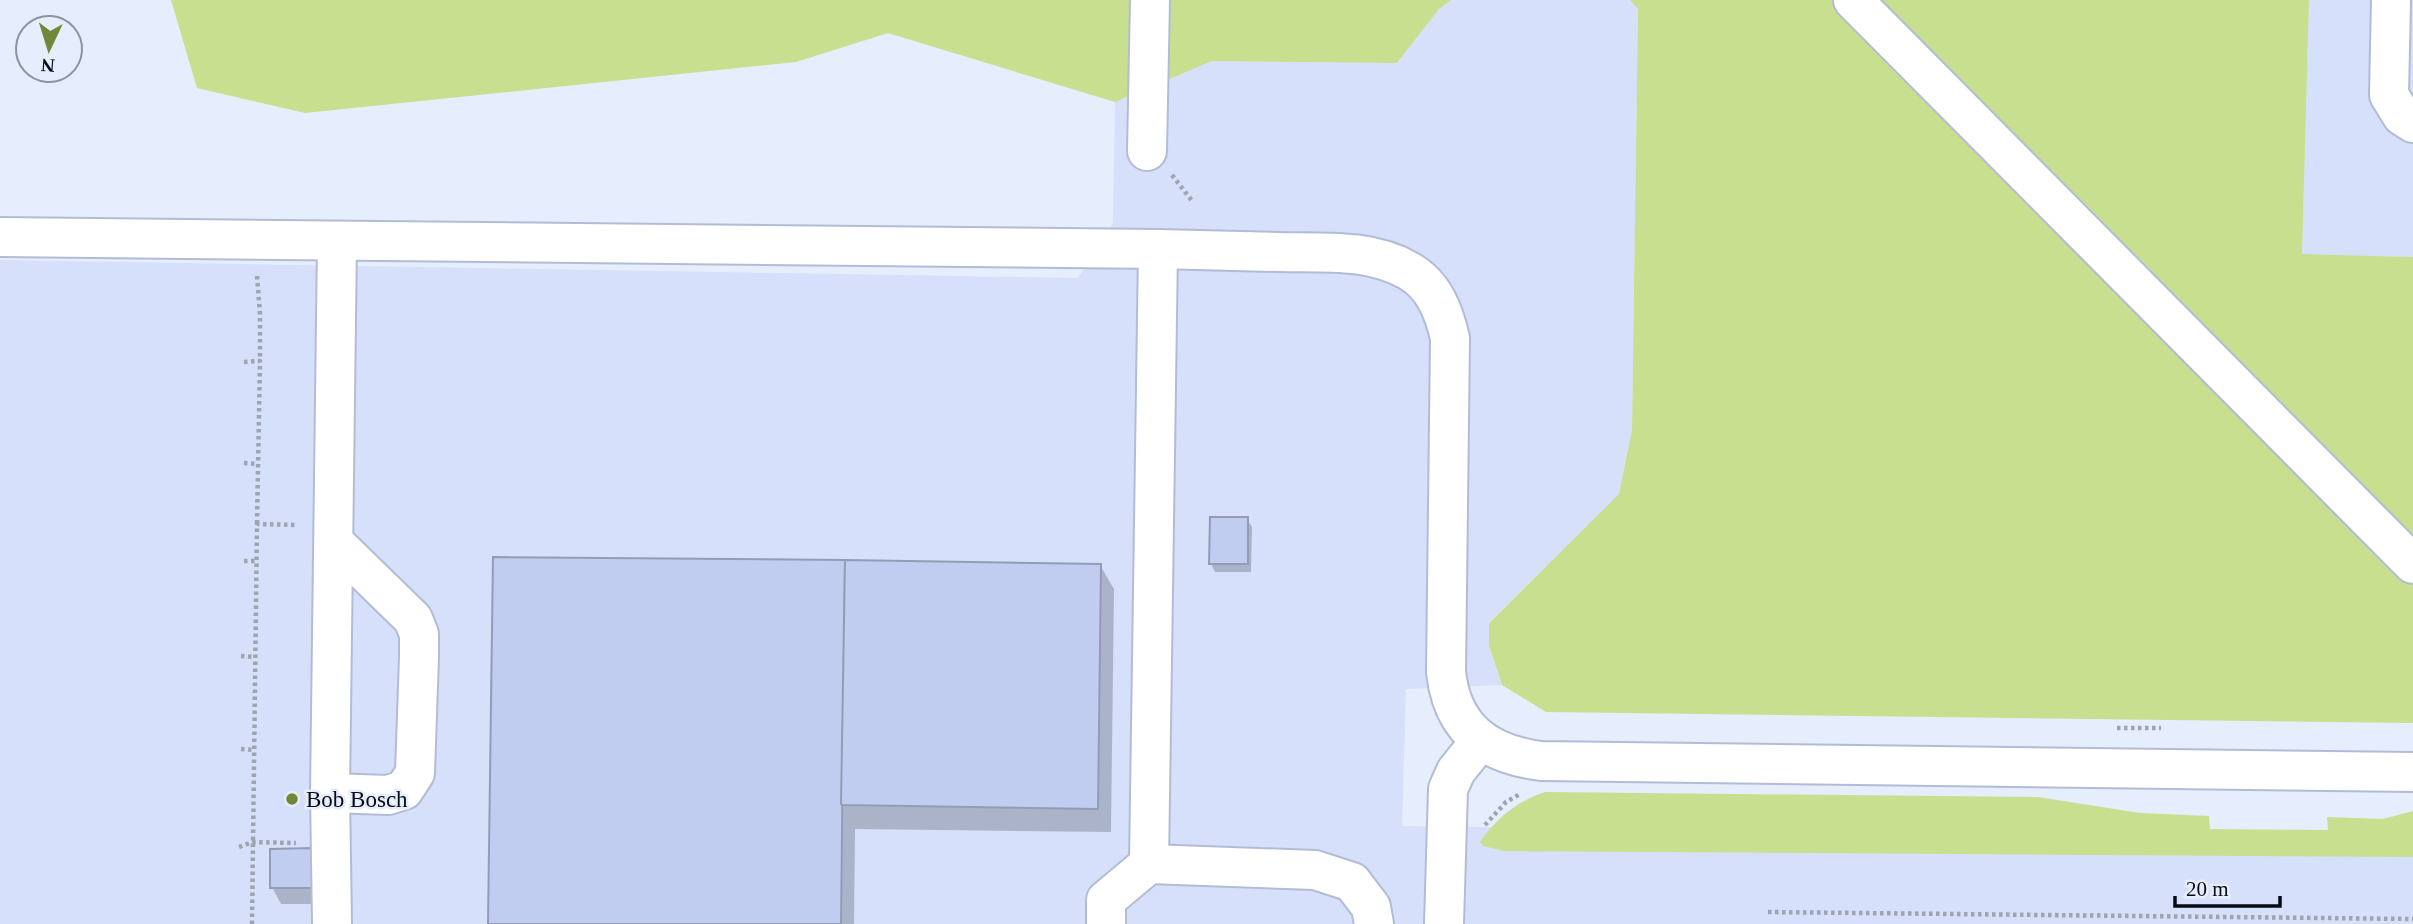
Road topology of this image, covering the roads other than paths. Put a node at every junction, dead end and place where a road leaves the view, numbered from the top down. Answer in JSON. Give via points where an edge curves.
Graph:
{"nodes":[{"id":1,"x":1150,"y":0,"type":"edge"},
{"id":2,"x":1853,"y":0,"type":"edge"},
{"id":3,"x":2390,"y":0,"type":"edge"},
{"id":4,"x":2413,"y":123,"type":"edge"},
{"id":5,"x":1147,"y":151,"type":"dead end"},
{"id":6,"x":0,"y":237,"type":"edge"},
{"id":7,"x":337,"y":241,"type":"junction"},
{"id":8,"x":1158,"y":250,"type":"junction"},
{"id":9,"x":322,"y":533,"type":"junction"},
{"id":10,"x":2413,"y":564,"type":"edge"},
{"id":11,"x":1480,"y":741,"type":"junction"},
{"id":12,"x":2413,"y":772,"type":"edge"},
{"id":13,"x":330,"y":793,"type":"junction"},
{"id":14,"x":1149,"y":864,"type":"junction"},
{"id":15,"x":332,"y":924,"type":"edge"},
{"id":16,"x":1106,"y":924,"type":"edge"},
{"id":17,"x":1374,"y":924,"type":"edge"},
{"id":18,"x":1444,"y":924,"type":"edge"}],
"edges":[{"from":1,"to":5,"type":"street"},
{"from":2,"to":10,"type":"street"},
{"from":3,"to":4,"type":"street","via":[[2389,95],[2402,116]]},
{"from":6,"to":7,"type":"street"},
{"from":7,"to":8,"type":"street"},
{"from":7,"to":9,"type":"street"},
{"from":8,"to":11,"type":"street","via":[[1363,255],[1412,272],[1437,300],[1450,338],[1446,672],[1455,709]]},
{"from":8,"to":14,"type":"street"},
{"from":9,"to":13,"type":"street"},
{"from":9,"to":13,"type":"street","via":[[413,619],[419,634],[415,773],[404,789],[388,795]]},
{"from":11,"to":12,"type":"street","via":[[1517,758],[1541,761]]},
{"from":11,"to":18,"type":"street","via":[[1448,789]]},
{"from":13,"to":15,"type":"street"},
{"from":14,"to":16,"type":"street","via":[[1107,900]]},
{"from":14,"to":17,"type":"street","via":[[1315,870],[1352,882],[1371,907]]}]}
